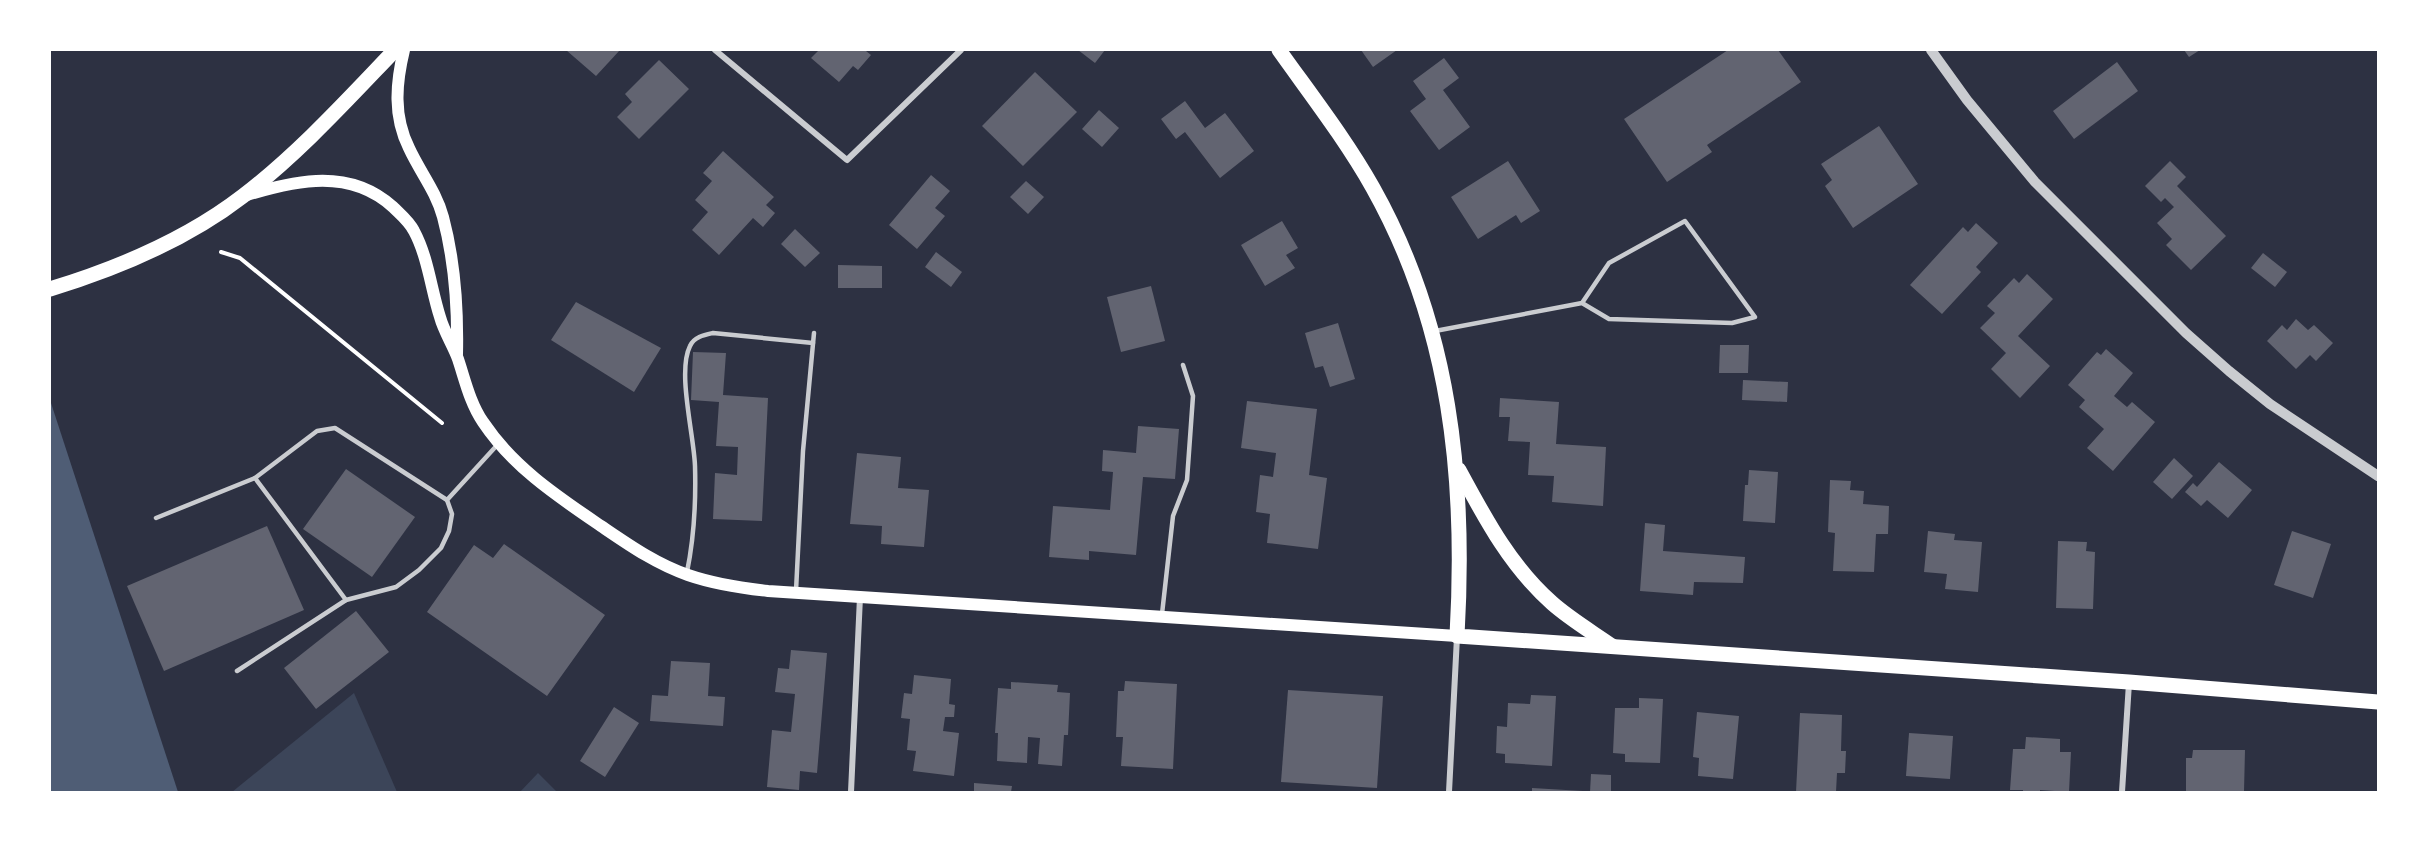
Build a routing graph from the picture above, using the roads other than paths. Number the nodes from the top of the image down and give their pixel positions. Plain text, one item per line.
1 (395, 50) edge
2 (404, 50) edge
3 (715, 50) edge
4 (961, 50) edge
5 (1279, 50) edge
6 (1931, 50) edge
7 (243, 196) junction
8 (50, 289) edge
9 (1582, 303) junction
10 (1432, 332) junction
11 (814, 333) dead end
12 (813, 343) junction
13 (457, 358) junction
14 (1183, 365) dead end
15 (499, 443) junction
16 (1457, 467) junction
17 (2379, 476) edge
18 (255, 478) junction
19 (447, 500) junction
20 (156, 518) dead end
21 (687, 575) junction
22 (796, 593) junction
23 (860, 597) junction
24 (346, 600) junction
25 (1162, 617) junction
26 (1457, 636) junction
27 (1612, 646) junction
28 (237, 671) dead end
29 (2129, 682) junction
30 (2379, 702) edge
31 (851, 792) edge
32 (1449, 792) edge
33 (2122, 792) edge

1 - 7 main road
2 - 13 main road
3 - 4 street
5 - 10 main road
6 - 17 street
7 - 8 main road
7 - 13 main road
9 - 9 lane
9 - 10 lane
10 - 16 main road
11 - 12 lane
12 - 21 lane
12 - 22 lane
13 - 15 main road
14 - 25 lane
15 - 19 lane
15 - 21 main road
16 - 26 main road
16 - 27 main road
18 - 19 lane
18 - 20 lane
18 - 24 lane
19 - 24 lane
21 - 22 main road
22 - 23 main road
23 - 25 main road
23 - 31 street
24 - 28 lane
25 - 26 main road
26 - 27 main road
26 - 32 street
27 - 29 main road
29 - 30 main road
29 - 33 street

